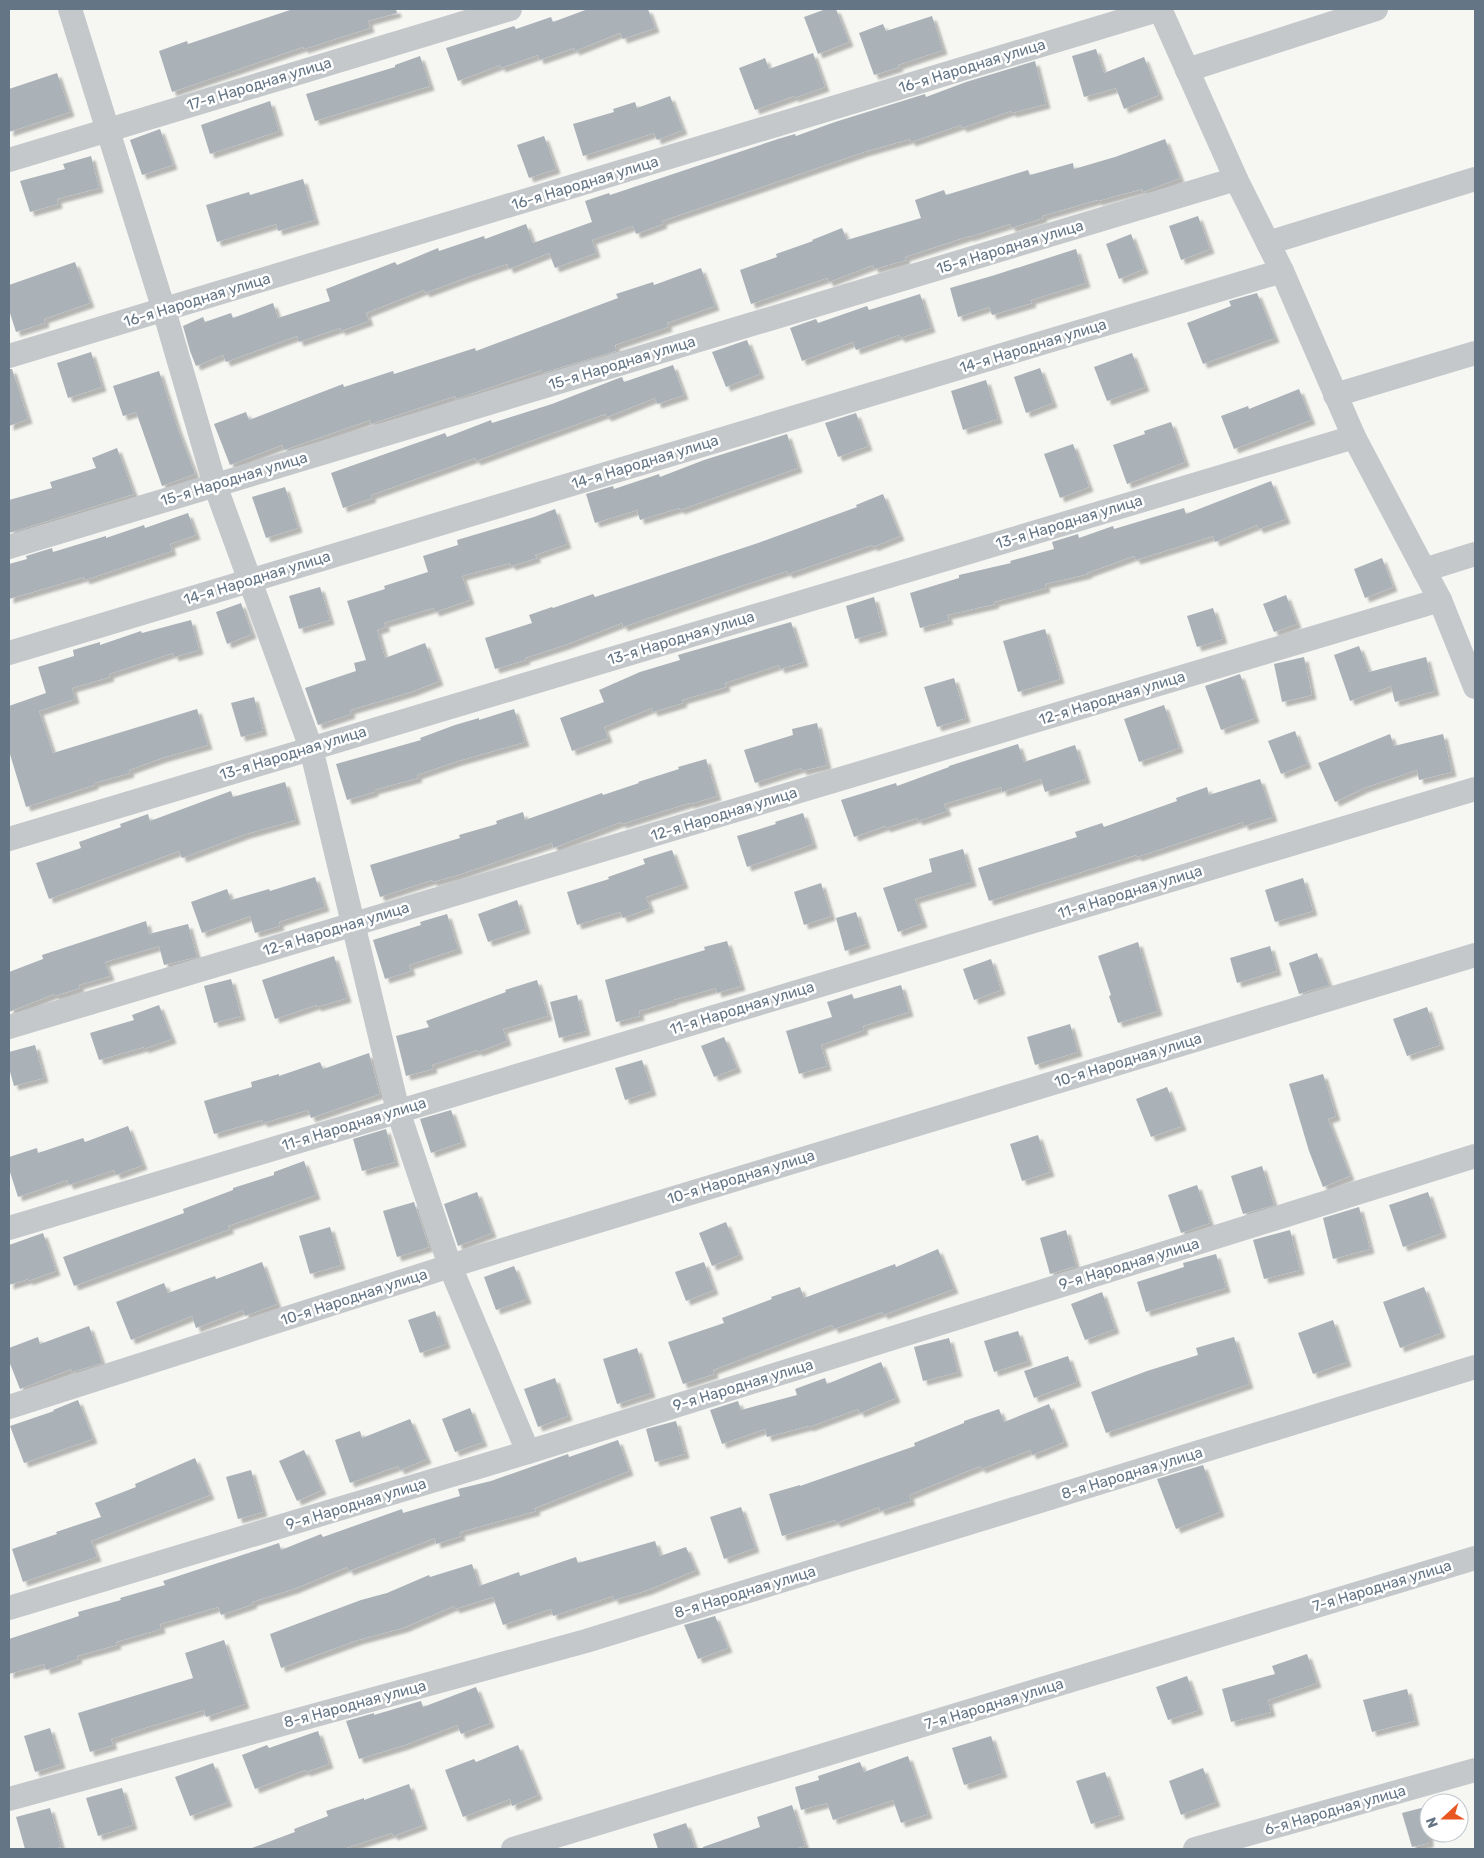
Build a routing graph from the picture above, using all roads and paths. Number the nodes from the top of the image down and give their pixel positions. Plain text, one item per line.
1 (70, 9) edge
2 (510, 9) edge
3 (1160, 9) edge
4 (1376, 9) edge
5 (1187, 70) junction
6 (107, 130) junction
7 (9, 160) edge
8 (1236, 179) junction
9 (1475, 179) edge
10 (1268, 243) junction
11 (1282, 271) junction
12 (164, 310) junction
13 (1475, 353) edge
14 (9, 356) edge
15 (1336, 395) junction
16 (1354, 437) junction
17 (215, 485) junction
18 (9, 547) edge
19 (1475, 554) edge
20 (1424, 570) junction
21 (249, 581) junction
22 (1440, 600) junction
23 (9, 653) edge
24 (1475, 687) edge
25 (311, 748) junction
26 (1475, 789) edge
27 (9, 839) edge
28 (353, 924) junction
29 (1475, 954) edge
30 (9, 1027) edge
31 (398, 1111) junction
32 (1475, 1156) edge
33 (9, 1228) edge
34 (450, 1266) junction
35 (1475, 1367) edge
36 (9, 1407) edge
37 (528, 1452) junction
38 (1475, 1558) edge
39 (9, 1608) edge
40 (1475, 1770) edge
41 (9, 1799) edge
42 (1225, 1845) edge
43 (513, 1849) edge
44 (1195, 1849) edge

1 - 6 street
2 - 6 street, 17-я Народная улица
3 - 5 street
3 - 12 street, 16-я Народная улица
4 - 5 street
5 - 8 street
6 - 7 street, 17-я Народная улица
6 - 12 street
8 - 10 street
8 - 17 street, 15-я Народная улица
9 - 10 street
10 - 11 street
11 - 15 street
11 - 21 street, 14-я Народная улица
12 - 14 street, 16-я Народная улица
12 - 17 street
13 - 15 street
15 - 16 street
16 - 20 street
16 - 25 street, 13-я Народная улица
17 - 18 street, 15-я Народная улица
17 - 21 street
19 - 20 street
20 - 22 street
21 - 23 street, 14-я Народная улица
21 - 25 street
22 - 24 street
22 - 28 street, 12-я Народная улица
25 - 27 street, 13-я Народная улица
25 - 28 street
26 - 31 street, 11-я Народная улица
28 - 30 street, 12-я Народная улица
28 - 31 street
29 - 34 street, 10-я Народная улица
31 - 33 street, 11-я Народная улица
31 - 34 street
32 - 37 street, 9-я Народная улица
34 - 36 street, 10-я Народная улица
34 - 37 street
35 - 41 street, 8-я Народная улица
37 - 39 street, 9-я Народная улица
38 - 43 street, 7-я Народная улица
40 - 42 street, 6-я Народная улица
42 - 44 street, 6-я Народная улица

